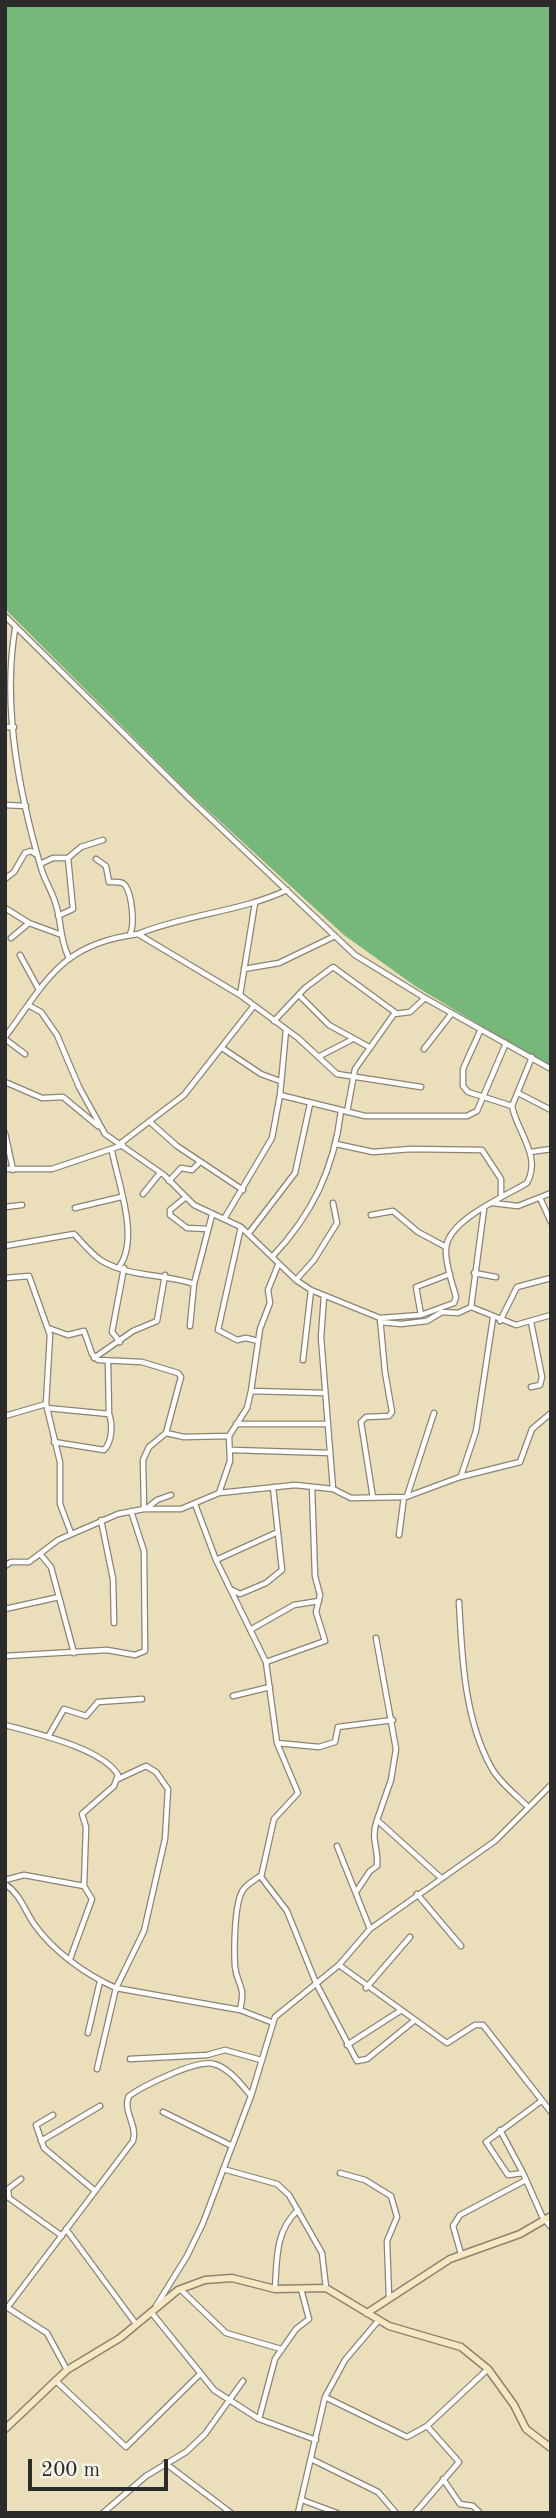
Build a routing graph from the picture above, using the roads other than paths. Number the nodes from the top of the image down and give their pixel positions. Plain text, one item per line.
1 (5, 616) edge
2 (16, 628) junction
3 (5, 651) edge
4 (11, 656) junction
5 (8, 713) edge
6 (5, 727) edge
7 (14, 727) junction
8 (5, 805) edge
9 (26, 806) junction
10 (103, 840) dead end
11 (37, 855) junction
12 (68, 858) junction
13 (96, 859) dead end
14 (40, 863) junction
15 (5, 879) edge
16 (288, 890) junction
17 (255, 903) junction
18 (5, 908) edge
19 (58, 916) junction
20 (29, 923) junction
21 (59, 934) junction
22 (138, 934) junction
23 (130, 935) junction
24 (335, 936) junction
25 (11, 938) dead end
26 (20, 955) dead end
27 (68, 956) junction
28 (243, 969) junction
29 (38, 988) junction
30 (240, 995) junction
31 (299, 995) junction
32 (425, 998) junction
33 (30, 1006) junction
34 (253, 1007) junction
35 (396, 1013) junction
36 (452, 1013) junction
37 (274, 1021) junction
38 (481, 1029) junction
39 (286, 1030) junction
40 (5, 1038) edge
41 (352, 1040) junction
42 (506, 1043) junction
43 (369, 1047) junction
44 (222, 1048) junction
45 (424, 1049) dead end
46 (25, 1054) dead end
47 (318, 1056) junction
48 (532, 1057) junction
49 (551, 1069) edge
50 (351, 1077) junction
51 (280, 1081) junction
52 (5, 1082) edge
53 (421, 1087) dead end
54 (518, 1093) junction
55 (280, 1095) junction
56 (481, 1096) junction
57 (310, 1104) junction
58 (513, 1106) junction
59 (551, 1110) edge
60 (344, 1112) junction
61 (150, 1122) junction
62 (100, 1129) junction
63 (5, 1133) edge
64 (122, 1144) junction
65 (336, 1144) junction
66 (551, 1149) edge
67 (112, 1151) junction
68 (531, 1152) junction
69 (200, 1162) junction
70 (5, 1168) edge
71 (13, 1170) junction
72 (160, 1173) junction
73 (169, 1181) junction
74 (243, 1191) junction
75 (551, 1193) edge
76 (143, 1194) dead end
77 (500, 1196) junction
78 (121, 1197) junction
79 (186, 1197) junction
80 (540, 1198) junction
81 (333, 1203) dead end
82 (491, 1203) junction
83 (22, 1205) dead end
84 (5, 1207) edge
85 (75, 1208) dead end
86 (484, 1208) junction
87 (212, 1215) junction
88 (371, 1215) dead end
89 (224, 1219) junction
90 (551, 1222) edge
91 (241, 1227) junction
92 (208, 1229) junction
93 (248, 1233) junction
94 (5, 1246) edge
95 (446, 1247) junction
96 (272, 1257) junction
97 (279, 1265) junction
98 (122, 1268) junction
99 (474, 1273) junction
100 (450, 1274) junction
101 (164, 1275) junction
102 (496, 1277) dead end
103 (5, 1278) edge
104 (551, 1278) edge
105 (296, 1280) junction
106 (194, 1284) junction
107 (311, 1290) junction
108 (324, 1296) junction
109 (471, 1307) junction
110 (421, 1315) junction
111 (551, 1315) edge
112 (493, 1318) junction
113 (380, 1320) junction
114 (500, 1321) junction
115 (531, 1322) junction
116 (190, 1326) dead end
117 (48, 1328) junction
118 (120, 1342) junction
119 (258, 1342) junction
120 (94, 1359) junction
121 (303, 1360) dead end
122 (108, 1362) junction
123 (531, 1387) dead end
124 (251, 1391) junction
125 (324, 1392) junction
126 (46, 1406) junction
127 (433, 1413) dead end
128 (551, 1413) edge
129 (109, 1415) junction
130 (5, 1416) edge
131 (236, 1424) junction
132 (326, 1424) junction
133 (166, 1433) junction
134 (229, 1436) junction
135 (54, 1442) junction
136 (232, 1450) junction
137 (330, 1453) junction
138 (460, 1477) junction
139 (312, 1486) junction
140 (273, 1487) junction
141 (333, 1489) junction
142 (219, 1493) junction
143 (171, 1495) dead end
144 (405, 1497) junction
145 (373, 1498) junction
146 (195, 1504) junction
147 (145, 1509) junction
148 (131, 1511) junction
149 (101, 1520) junction
150 (278, 1532) junction
151 (71, 1533) junction
152 (399, 1535) dead end
153 (40, 1554) junction
154 (216, 1560) junction
155 (6, 1563) edge
156 (229, 1588) junction
157 (59, 1597) junction
158 (319, 1601) junction
159 (459, 1602) dead end
160 (5, 1609) edge
161 (114, 1622) dead end
162 (250, 1630) junction
163 (376, 1639) dead end
164 (74, 1653) junction
165 (5, 1656) edge
166 (266, 1662) junction
167 (270, 1688) junction
168 (233, 1696) dead end
169 (142, 1699) dead end
170 (393, 1720) junction
171 (5, 1725) edge
172 (48, 1737) junction
173 (277, 1743) junction
174 (118, 1779) junction
175 (551, 1785) edge
176 (527, 1806) junction
177 (377, 1820) junction
178 (337, 1846) dead end
179 (260, 1876) junction
180 (440, 1877) junction
181 (5, 1882) edge
182 (84, 1886) junction
183 (356, 1893) junction
184 (417, 1894) junction
185 (370, 1929) junction
186 (410, 1937) dead end
187 (461, 1946) dead end
188 (70, 1959) junction
189 (339, 1965) junction
190 (100, 1981) junction
191 (316, 1983) junction
192 (116, 1988) junction
193 (366, 1988) junction
194 (240, 2010) junction
195 (400, 2011) junction
196 (415, 2020) junction
197 (271, 2022) junction
198 (88, 2032) dead end
199 (347, 2045) junction
200 (130, 2059) dead end
201 (261, 2060) junction
202 (97, 2069) dead end
203 (251, 2096) junction
204 (540, 2102) junction
205 (100, 2106) dead end
206 (163, 2112) dead end
207 (551, 2112) edge
208 (52, 2115) dead end
209 (500, 2130) junction
210 (41, 2141) junction
211 (232, 2146) junction
212 (223, 2169) junction
213 (340, 2173) dead end
214 (523, 2173) junction
215 (21, 2179) dead end
216 (526, 2180) junction
217 (94, 2190) junction
218 (298, 2210) junction
219 (547, 2218) edge
220 (551, 2227) edge
221 (66, 2229) junction
222 (62, 2236) junction
223 (461, 2254) junction
224 (301, 2288) junction
225 (326, 2288) junction
226 (180, 2289) junction
227 (275, 2289) junction
228 (389, 2297) junction
229 (6, 2307) edge
230 (153, 2309) junction
231 (367, 2313) junction
232 (379, 2321) junction
233 (137, 2325) junction
234 (281, 2349) junction
235 (488, 2369) junction
236 (67, 2370) junction
237 (199, 2375) junction
238 (55, 2380) junction
239 (243, 2381) dead end
240 (325, 2398) junction
241 (230, 2402) junction
242 (259, 2419) junction
243 (427, 2426) junction
244 (5, 2429) edge
245 (316, 2440) junction
246 (551, 2448) edge
247 (311, 2459) junction
248 (165, 2463) junction
249 (443, 2479) junction
250 (302, 2500) junction
251 (466, 2506) junction
252 (103, 2513) edge
253 (231, 2513) edge
254 (298, 2513) edge
255 (337, 2513) edge
256 (396, 2513) edge
257 (415, 2513) edge
258 (462, 2513) edge
259 (480, 2513) edge

1 - 2 street
2 - 4 street
2 - 16 street
3 - 4 street
4 - 5 street
5 - 7 street
6 - 7 street
7 - 9 street
8 - 9 street
9 - 11 street
10 - 12 street
11 - 14 street
11 - 15 street
12 - 14 street
12 - 19 street
13 - 23 street
14 - 19 street
16 - 17 street
16 - 24 street
17 - 22 street
17 - 28 street
18 - 20 street
19 - 21 street
20 - 21 street
20 - 25 street
21 - 27 street
22 - 23 street
22 - 30 street
23 - 27 street
24 - 28 street
24 - 32 street
26 - 29 street
27 - 29 street
28 - 30 street
29 - 33 street
30 - 34 street
31 - 35 street
31 - 37 street
31 - 41 street
32 - 35 street
32 - 36 street
33 - 40 street
33 - 62 street
34 - 37 street
34 - 44 street
35 - 43 street
36 - 38 street
36 - 45 street
37 - 39 street
38 - 42 street
38 - 56 street
39 - 47 street
39 - 51 street
40 - 46 street
41 - 43 street
41 - 47 street
42 - 48 street
42 - 56 street
43 - 50 street
44 - 51 street
44 - 61 street
47 - 50 street
48 - 49 street
48 - 54 street
50 - 53 street
50 - 60 street
51 - 55 street
52 - 62 street
54 - 58 street
54 - 59 street
55 - 57 street
55 - 74 street
56 - 58 street
56 - 60 street
57 - 60 street
57 - 93 street
58 - 68 street
60 - 65 street
61 - 64 street
61 - 69 street
62 - 64 street
63 - 71 street
64 - 67 street
64 - 72 street
65 - 77 street
65 - 96 street
66 - 68 street
67 - 71 street
67 - 78 street
68 - 77 street
69 - 73 street
69 - 74 street
70 - 71 street
72 - 73 street
72 - 76 street
73 - 79 street
74 - 89 street
75 - 80 street
77 - 82 street
78 - 85 street
78 - 98 street
79 - 87 street
79 - 92 street
80 - 82 street
80 - 90 street
81 - 105 street
82 - 86 street
83 - 84 street
86 - 95 street
86 - 99 street
87 - 89 street
87 - 92 street
88 - 95 street
89 - 91 street
91 - 93 street
91 - 119 street
92 - 106 street
93 - 96 street
94 - 98 street
95 - 100 street
96 - 97 street
97 - 105 street
97 - 119 street
98 - 101 street
98 - 118 street
99 - 102 street
99 - 109 street
100 - 110 street
100 - 110 street
101 - 106 street
101 - 118 street
103 - 117 street
104 - 114 street
105 - 107 street
106 - 116 street
107 - 108 street
107 - 121 street
108 - 113 street
108 - 125 street
109 - 112 street
109 - 113 street
110 - 113 street
111 - 115 street
112 - 114 street
112 - 138 street
113 - 145 street
114 - 115 street
115 - 123 street
117 - 120 street
117 - 126 street
118 - 120 street
119 - 124 street
120 - 122 street
122 - 129 street
122 - 133 street
124 - 125 street
124 - 131 street
125 - 132 street
126 - 129 street
126 - 130 street
126 - 135 street
127 - 144 street
128 - 138 street
129 - 135 street
131 - 132 street
131 - 134 street
132 - 137 street
133 - 134 street
133 - 147 street
134 - 136 street
135 - 151 street
136 - 137 street
136 - 142 street
137 - 141 street
138 - 144 street
139 - 140 street
139 - 141 street
139 - 158 street
140 - 142 street
140 - 150 street
141 - 145 street
142 - 146 street
143 - 147 street
144 - 145 street
144 - 152 street
146 - 147 street
146 - 154 street
147 - 148 street
148 - 149 street
148 - 164 street
149 - 151 street
149 - 161 street
150 - 154 street
150 - 156 street
151 - 153 street
153 - 155 street
153 - 157 street
154 - 156 street
156 - 162 street
157 - 160 street
157 - 164 street
158 - 162 street
158 - 166 street
159 - 176 street
162 - 166 street
163 - 170 street
164 - 165 street
166 - 167 street
167 - 168 street
167 - 173 street
169 - 172 street
170 - 173 street
170 - 177 street
171 - 172 street
172 - 174 street
173 - 179 street
174 - 182 street
174 - 192 street
175 - 176 street
176 - 180 street
177 - 180 street
177 - 183 street
178 - 183 street
179 - 191 street
179 - 194 street
180 - 184 street
181 - 182 street
181 - 188 street
182 - 188 street
183 - 185 street
184 - 185 street
184 - 187 street
185 - 189 street
186 - 193 street
188 - 190 street
189 - 191 street
189 - 193 street
190 - 192 street
190 - 198 street
191 - 197 street
191 - 199 street
192 - 194 street
192 - 202 street
193 - 195 street
194 - 197 street
195 - 196 street
195 - 199 street
196 - 199 street
196 - 204 street
197 - 201 street
200 - 201 street
201 - 203 street
203 - 211 street
203 - 217 street
204 - 207 street
204 - 209 street
205 - 210 street
206 - 211 street
208 - 210 street
209 - 214 street
209 - 214 street
210 - 217 street
211 - 212 street
212 - 218 street
212 - 230 street
213 - 228 street
214 - 216 street
215 - 222 street
216 - 219 street
216 - 223 street
217 - 221 street
218 - 225 street
218 - 227 street
219 - 220 street
219 - 223 street
221 - 222 street
221 - 233 street
222 - 229 street
223 - 228 street
224 - 225 street
224 - 227 street
224 - 234 street
225 - 231 street
226 - 227 street
226 - 230 street
226 - 234 street
228 - 231 street
229 - 236 street
230 - 233 street
230 - 237 street
231 - 232 street
232 - 235 street
232 - 240 street
233 - 236 street
234 - 242 street
235 - 243 street
235 - 246 street
236 - 238 street
237 - 238 street
237 - 241 street
238 - 244 street
239 - 241 street
240 - 243 street
240 - 245 street
241 - 242 street
241 - 248 street
242 - 245 street
243 - 249 street
245 - 247 street
247 - 250 street
247 - 256 street
248 - 252 street
248 - 253 street
249 - 251 street
249 - 257 street
250 - 254 street
250 - 255 street
251 - 258 street
251 - 259 street

